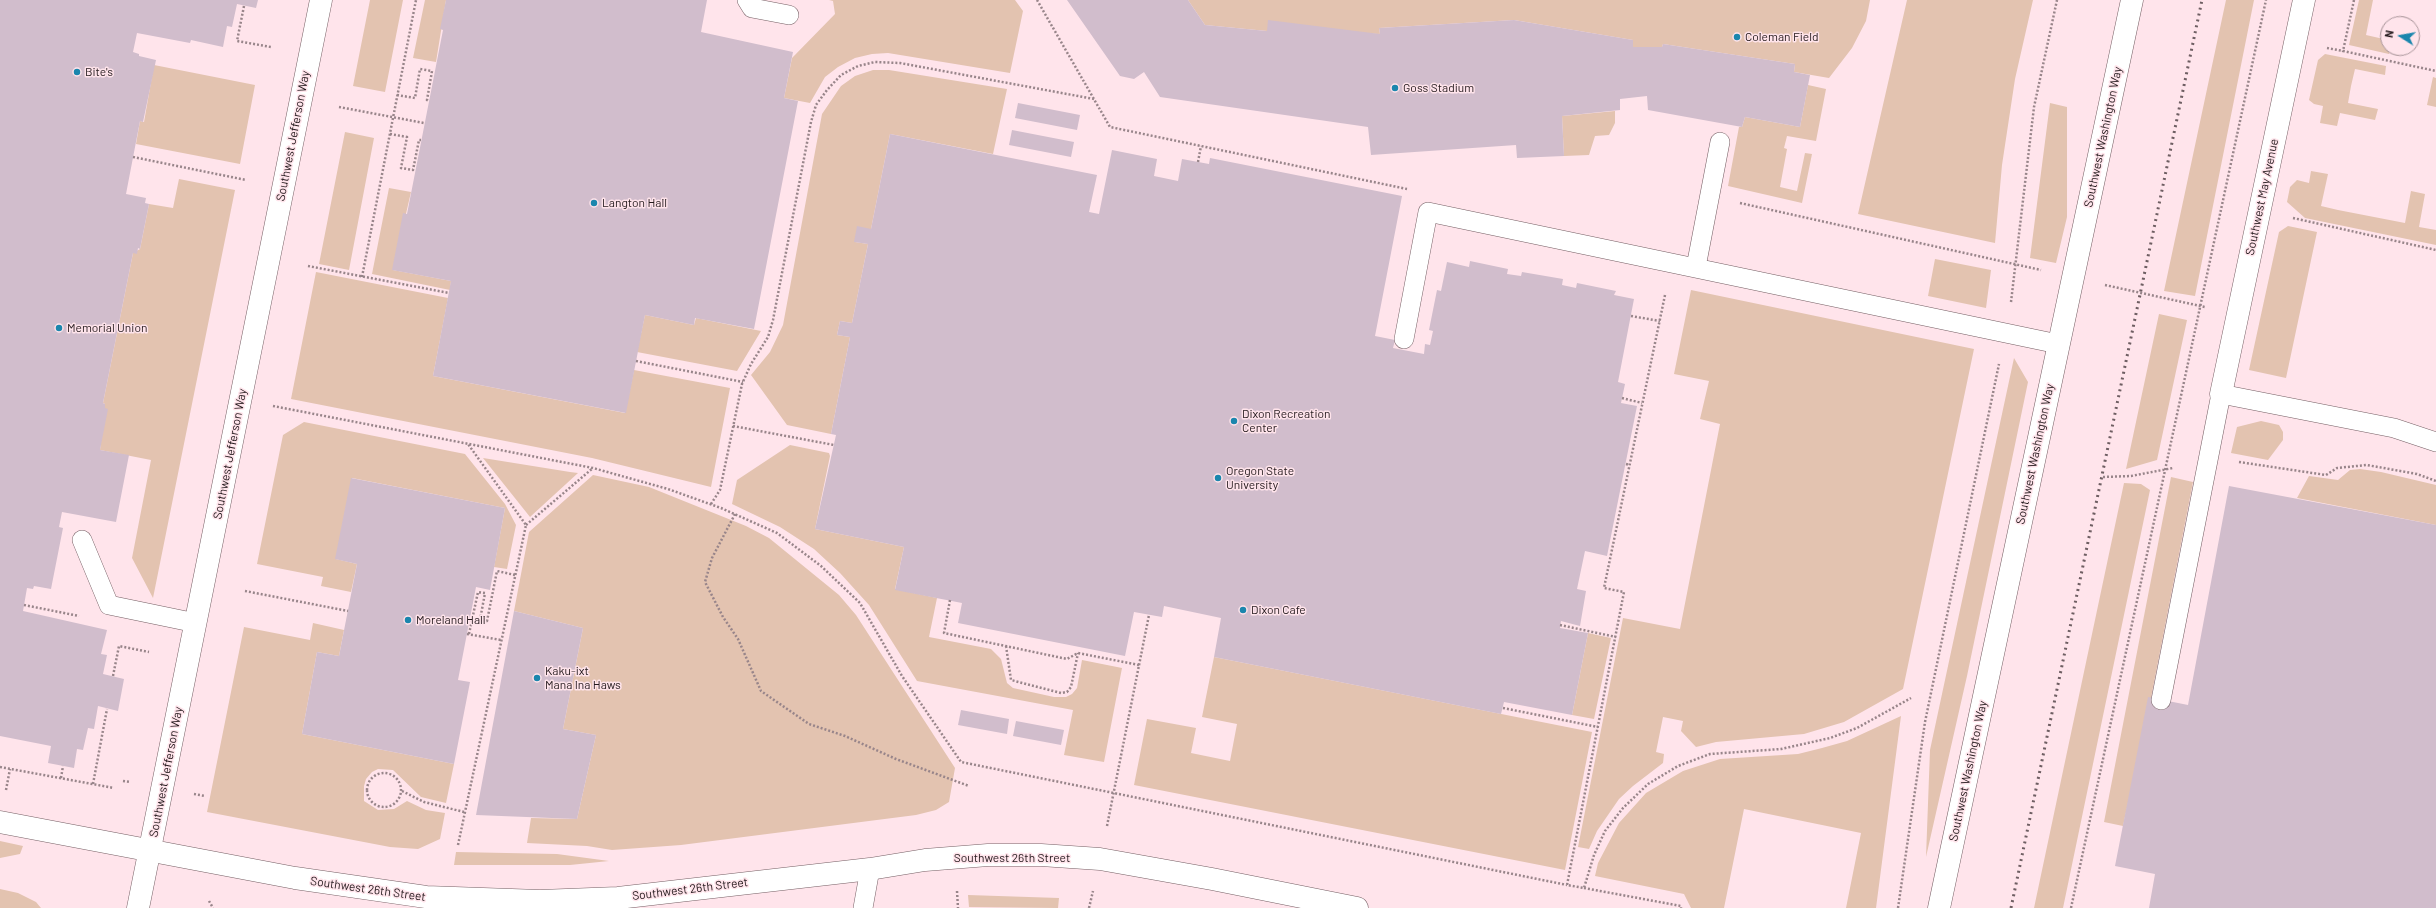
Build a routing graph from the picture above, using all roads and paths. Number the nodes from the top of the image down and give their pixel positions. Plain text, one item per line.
1 (321, 0) edge
2 (416, 0) edge
3 (747, 0) edge
4 (1037, 0) edge
5 (2057, 0) edge
6 (2132, 0) edge
7 (2266, 0) edge
8 (2304, 0) edge
9 (2354, 0) edge
10 (244, 6) dead end
11 (789, 15) dead end
12 (271, 47) dead end
13 (2436, 71) edge
14 (397, 95) junction
15 (1094, 99) junction
16 (429, 100) dead end
17 (339, 107) dead end
18 (393, 117) junction
19 (424, 123) dead end
20 (390, 134) junction
21 (421, 140) dead end
22 (1720, 142) dead end
23 (1201, 146) junction
24 (133, 157) dead end
25 (1198, 162) dead end
26 (246, 180) dead end
27 (1710, 197) junction
28 (1428, 212) junction
29 (2292, 218) dead end
30 (2436, 250) edge
31 (1672, 263) junction
32 (2015, 264) junction
33 (308, 266) dead end
34 (1696, 268) junction
35 (362, 277) junction
36 (2073, 278) junction
37 (449, 293) dead end
38 (2200, 306) junction
39 (2237, 314) junction
40 (1631, 316) dead end
41 (1660, 321) junction
42 (2006, 333) junction
43 (1404, 339) dead end
44 (2058, 344) junction
45 (636, 361) dead end
46 (743, 382) junction
47 (2221, 394) junction
48 (1622, 398) dead end
49 (240, 400) junction
50 (1642, 403) junction
51 (733, 426) junction
52 (2436, 442) edge
53 (468, 444) junction
54 (834, 445) dead end
55 (2207, 460) junction
56 (1626, 464) dead end
57 (1630, 465) junction
58 (593, 468) junction
59 (2164, 470) junction
60 (2102, 477) dead end
61 (2436, 481) edge
62 (711, 504) junction
63 (735, 514) junction
64 (526, 525) junction
65 (82, 540) dead end
66 (515, 575) junction
67 (245, 591) dead end
68 (950, 600) dead end
69 (24, 605) dead end
70 (348, 610) dead end
71 (55, 611) dead end
72 (1149, 615) dead end
73 (196, 623) junction
74 (1560, 625) dead end
75 (1616, 636) junction
76 (501, 640) junction
77 (1006, 646) junction
78 (149, 652) dead end
79 (1078, 653) junction
80 (1139, 665) junction
81 (113, 676) dead end
82 (1911, 698) dead end
83 (2161, 700) dead end
84 (1503, 708) dead end
85 (107, 709) dead end
86 (1598, 727) junction
87 (63, 766) dead end
88 (0, 767) edge
89 (60, 778) junction
90 (93, 784) junction
91 (969, 786) dead end
92 (114, 788) dead end
93 (402, 791) junction
94 (1114, 792) junction
95 (464, 812) junction
96 (0, 822) edge
97 (458, 845) dead end
98 (150, 852) junction
99 (1100, 859) junction
100 (870, 869) junction
101 (1567, 885) junction
102 (1584, 888) junction
103 (208, 901) dead end
104 (138, 908) edge
105 (213, 908) edge
106 (863, 908) edge
107 (1089, 908) edge
108 (1357, 908) edge
109 (1681, 908) edge
110 (1898, 908) edge
111 (1939, 908) edge
112 (2071, 908) edge

1 - 49 street, Southwest Jefferson Way
2 - 14 path
3 - 11 lane
4 - 15 path
5 - 32 path
6 - 36 street, Southwest Washington Way
7 - 38 path
8 - 39 street, Southwest May Avenue
9 - 13 path
10 - 12 path
14 - 16 path
14 - 18 path
15 - 23 path
15 - 46 path
17 - 18 path
18 - 19 path
18 - 20 path
20 - 21 path
20 - 35 path
22 - 27 lane
23 - 25 path
23 - 28 path
24 - 26 path
27 - 32 path
27 - 34 lane
28 - 31 lane
28 - 43 lane
29 - 30 path
31 - 34 lane
31 - 41 path
32 - 36 path
32 - 42 path
33 - 35 path
34 - 42 lane
35 - 37 path
36 - 38 path
36 - 44 street, Southwest Washington Way
38 - 39 path
38 - 59 path
39 - 47 street, Southwest May Avenue
40 - 41 path
41 - 50 path
42 - 44 lane
42 - 110 path
44 - 111 street, Southwest Washington Way
45 - 46 path
46 - 51 path
47 - 52 lane
47 - 55 lane
48 - 50 path
49 - 53 path
49 - 73 street, Southwest Jefferson Way
50 - 57 path
51 - 54 path
51 - 62 path
53 - 58 path
53 - 64 path
55 - 59 path
55 - 61 path
55 - 83 lane
56 - 57 path
57 - 75 path
58 - 62 path
58 - 64 path
59 - 60 path
59 - 112 path
62 - 63 path
63 - 91 path
63 - 94 path
64 - 66 path
65 - 73 lane
66 - 76 path
66 - 76 path
67 - 70 path
68 - 77 path
69 - 71 path
72 - 80 path
73 - 98 street, Southwest Jefferson Way
74 - 75 path
75 - 86 path
76 - 95 path
77 - 79 path
77 - 79 path
78 - 81 path
79 - 80 path
80 - 94 path
82 - 102 path
84 - 86 path
85 - 90 path
86 - 101 path
87 - 89 path
88 - 89 path
89 - 90 path
90 - 92 path
93 - 93 path
93 - 95 path
94 - 99 path
94 - 101 path
95 - 97 path
96 - 98 street, Southwest 26th Street
98 - 100 street, Southwest 26th Street
98 - 104 street, Southwest Jefferson Way
99 - 100 street, Southwest 26th Street
99 - 107 path
99 - 108 street, Southwest 26th Street
100 - 106 lane
101 - 102 path
102 - 109 path
103 - 105 path

